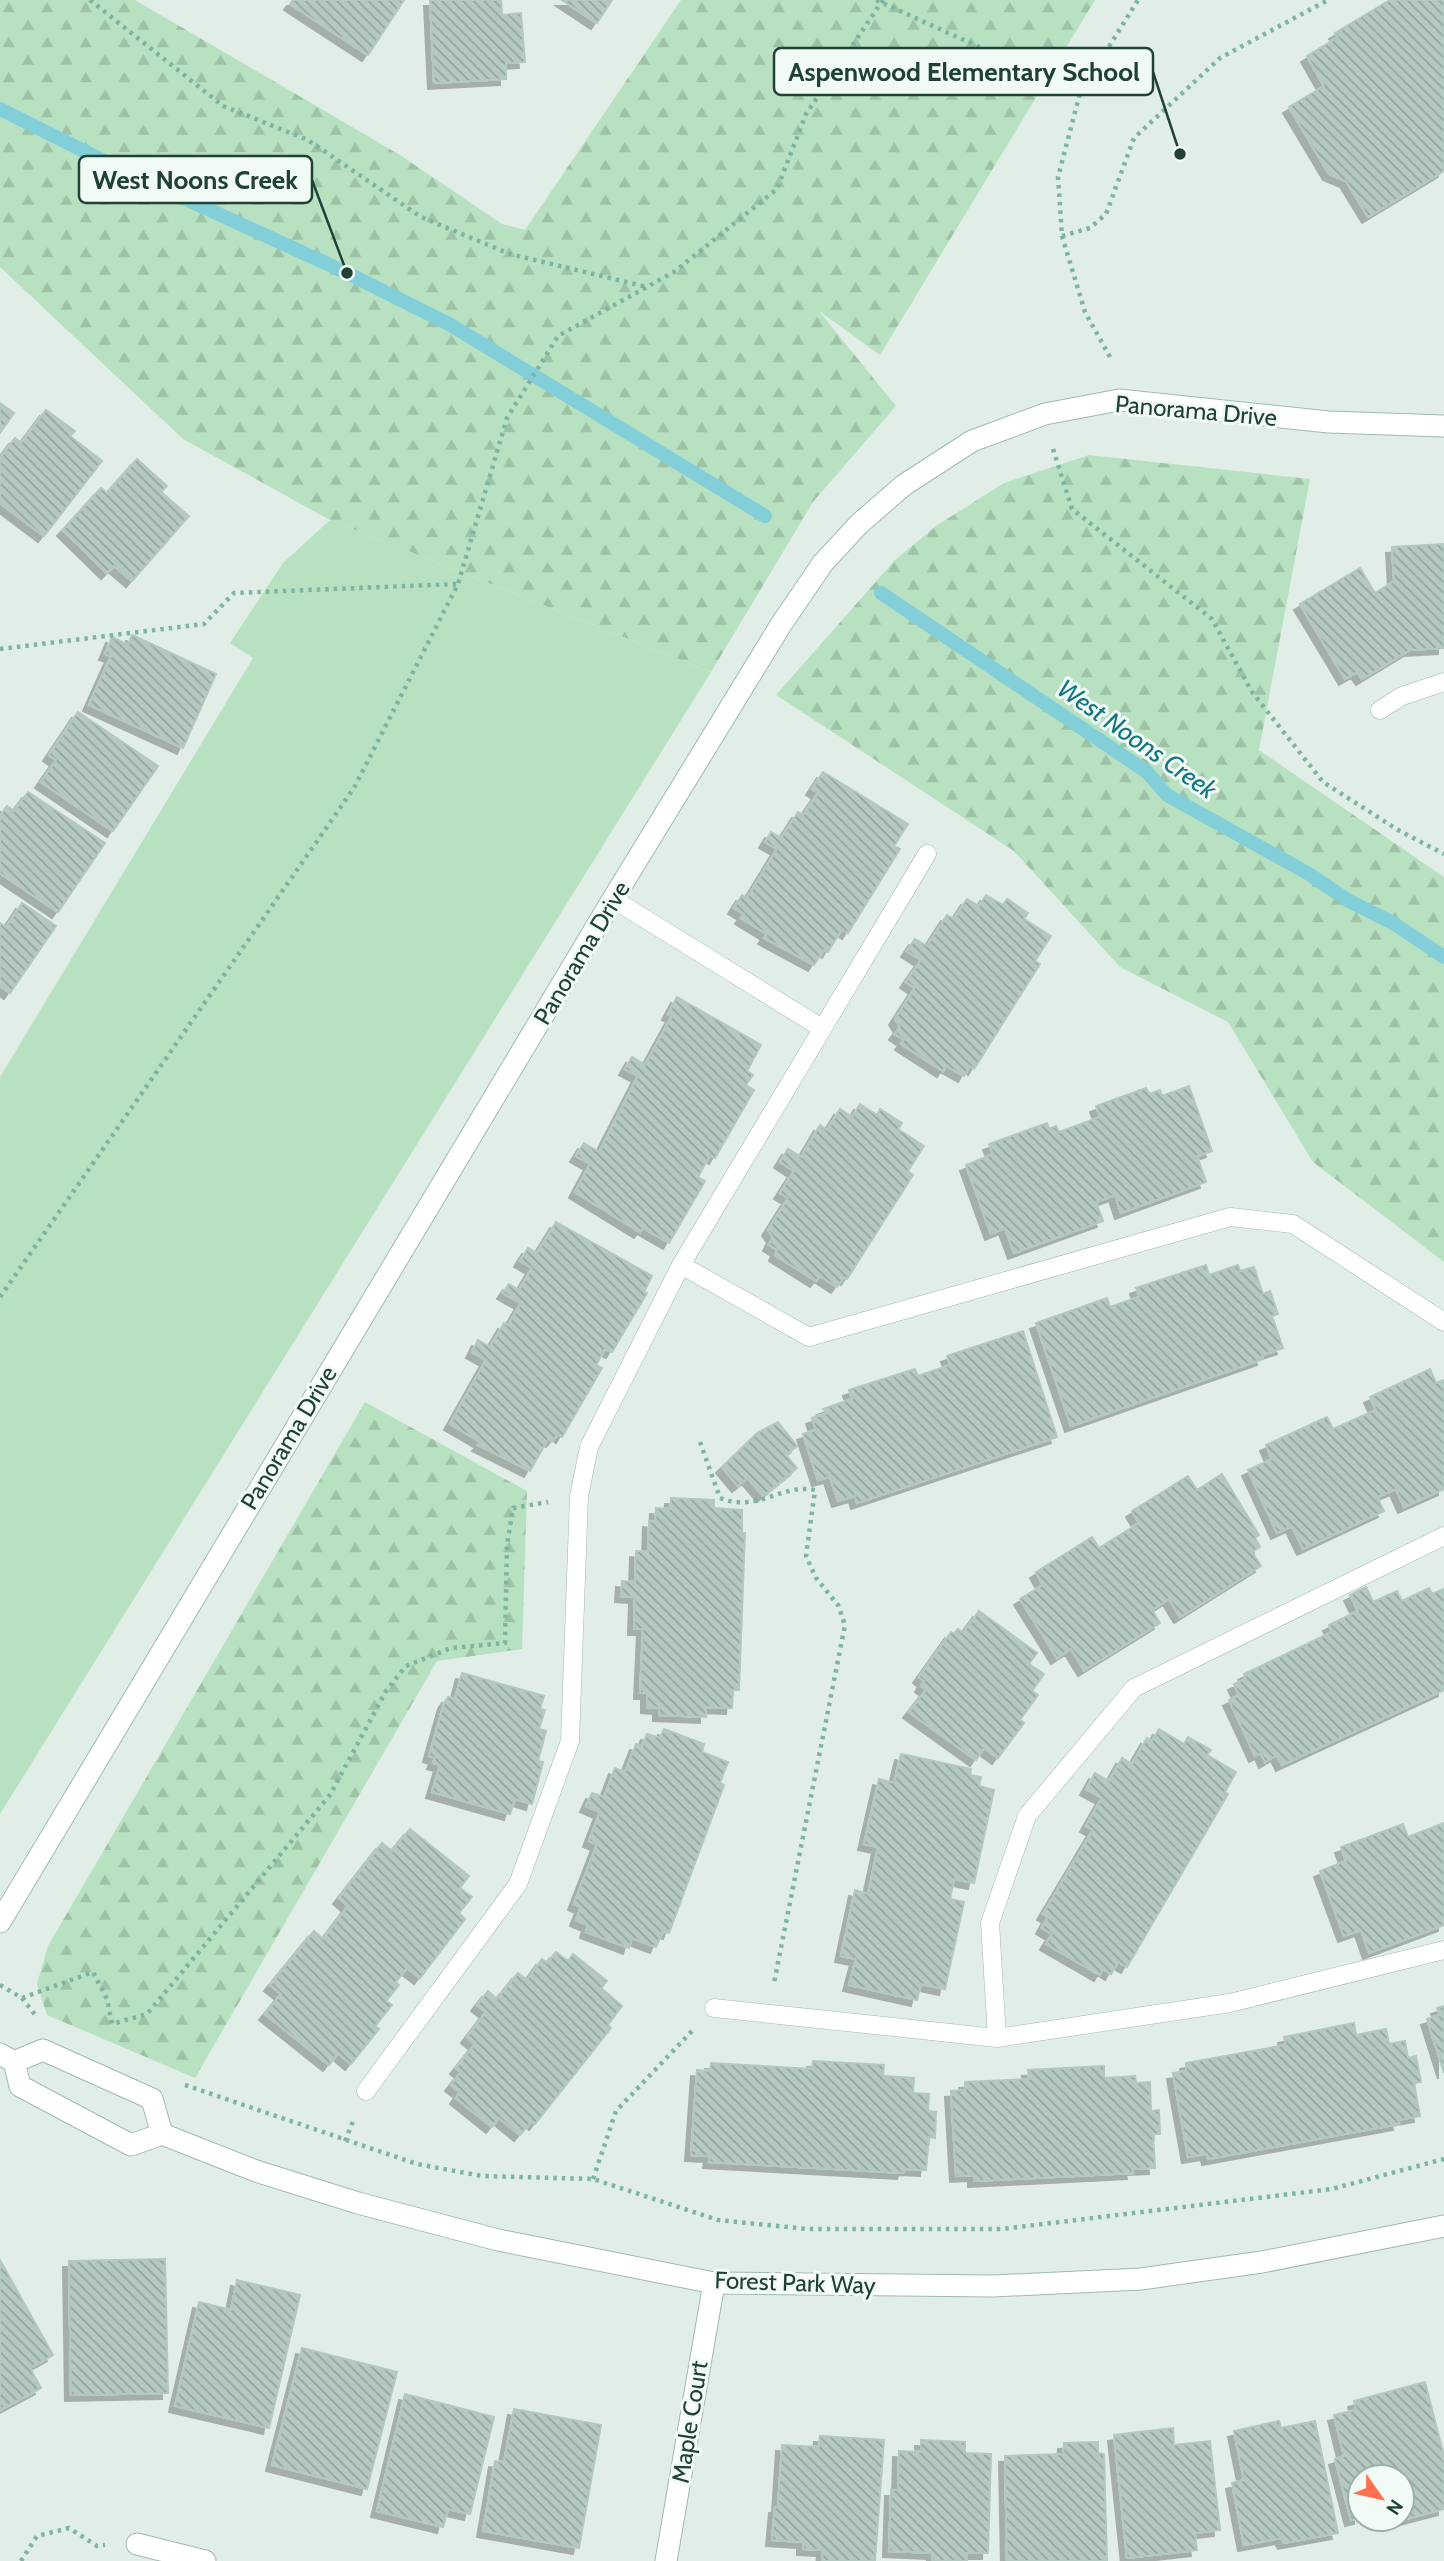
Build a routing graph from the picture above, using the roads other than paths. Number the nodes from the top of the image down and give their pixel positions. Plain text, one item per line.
1 (1444, 426) edge
2 (1444, 682) edge
3 (1380, 710) dead end
4 (927, 854) dead end
5 (613, 899) junction
6 (820, 1027) junction
7 (681, 1265) junction
8 (1444, 1322) edge
9 (1444, 1536) edge
10 (0, 1922) edge
11 (1444, 1950) edge
12 (714, 2008) road end
13 (997, 2038) junction
14 (7, 2058) edge
15 (366, 2091) dead end
16 (162, 2134) junction
17 (1444, 2226) edge
18 (714, 2283) junction
19 (137, 2544) road end
20 (205, 2561) edge
21 (666, 2561) edge

1 - 5 street, Panorama Drive
2 - 3 lane
4 - 6 lane
5 - 6 lane
5 - 10 street, Panorama Drive
6 - 7 lane
7 - 8 lane
7 - 15 lane
9 - 13 lane
11 - 13 lane
12 - 13 lane
14 - 16 street
14 - 16 street
16 - 18 street, Forest Park Way
17 - 18 street, Forest Park Way
18 - 21 street, Maple Court
19 - 20 street

